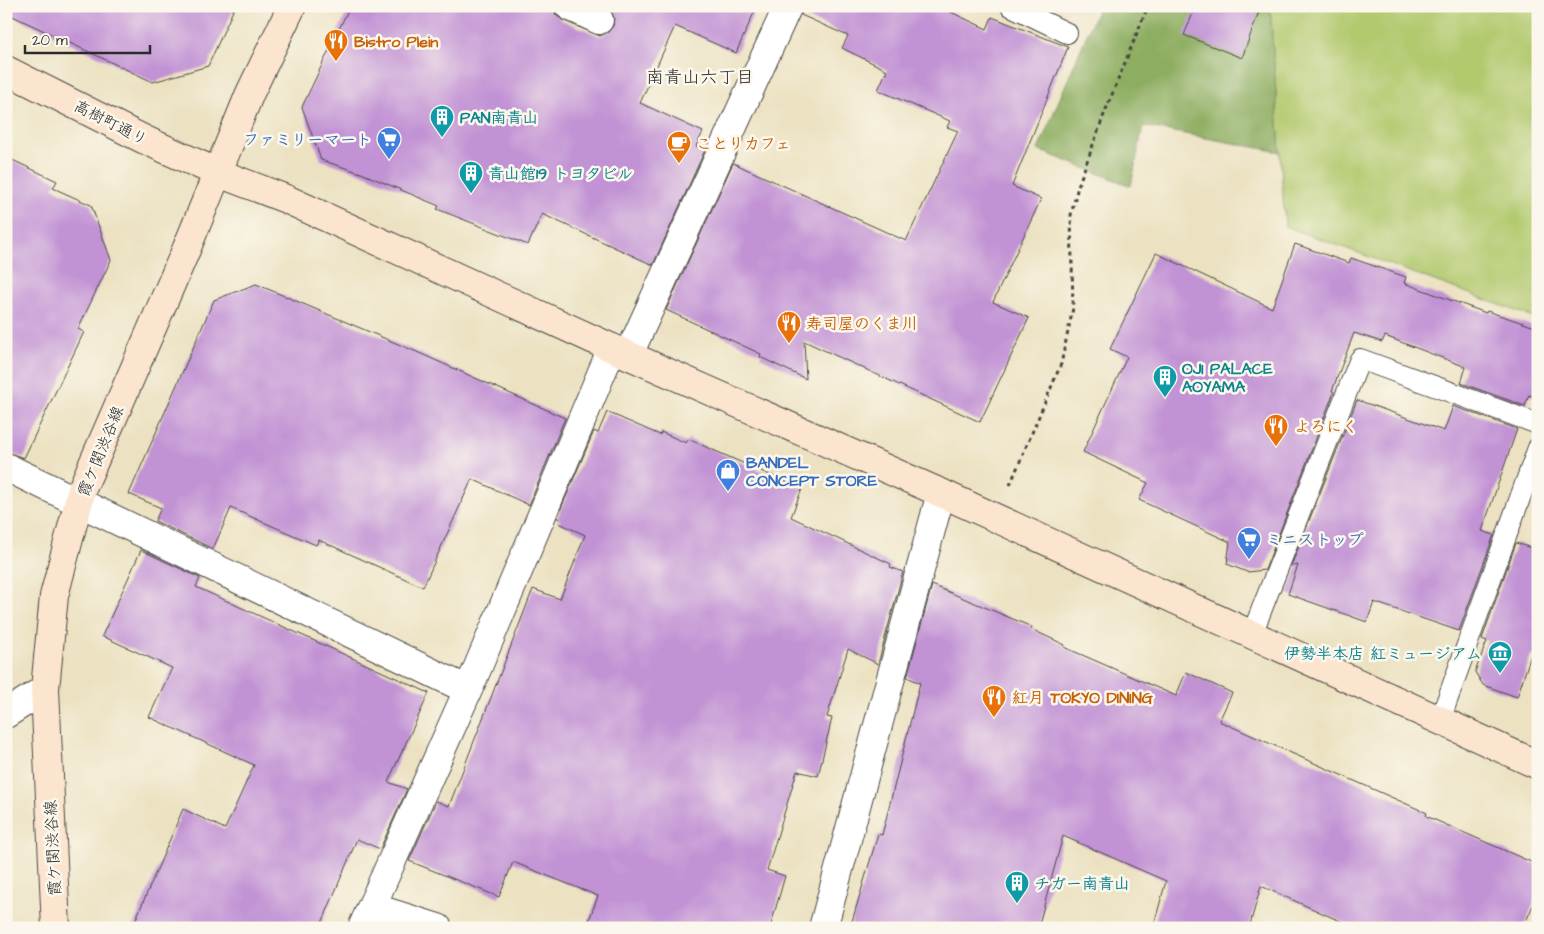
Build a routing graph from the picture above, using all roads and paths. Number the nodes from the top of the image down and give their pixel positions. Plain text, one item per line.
1 (292, 6) edge
2 (569, 6) edge
3 (788, 6) edge
4 (1011, 6) edge
5 (1148, 6) edge
6 (599, 20) dead end
7 (1067, 32) dead end
8 (6, 70) edge
9 (216, 172) junction
10 (621, 351) junction
11 (1538, 424) edge
12 (1538, 448) edge
13 (6, 467) edge
14 (941, 493) junction
15 (79, 503) junction
16 (996, 519) junction
17 (1252, 634) junction
18 (45, 689) junction
19 (468, 690) junction
20 (6, 714) edge
21 (1440, 720) junction
22 (1538, 766) edge
23 (367, 917) edge
24 (56, 928) edge
25 (438, 928) edge
26 (823, 928) edge

1 - 9 street, 霞ケ関渋谷線
2 - 6 street
3 - 10 street
4 - 7 lane
5 - 16 path
8 - 9 street, 高樹町通り
9 - 10 street, 高樹町通り
9 - 15 street, 霞ケ関渋谷線
10 - 14 street, 高樹町通り
10 - 19 street
11 - 17 lane
12 - 21 lane
13 - 15 street
14 - 16 street, 高樹町通り
14 - 26 street
15 - 18 street, 霞ケ関渋谷線
15 - 19 street
16 - 17 street, 高樹町通り
17 - 21 street, 高樹町通り
18 - 20 street
18 - 24 street, 霞ケ関渋谷線
19 - 23 street
21 - 22 street, 高樹町通り
23 - 25 street

